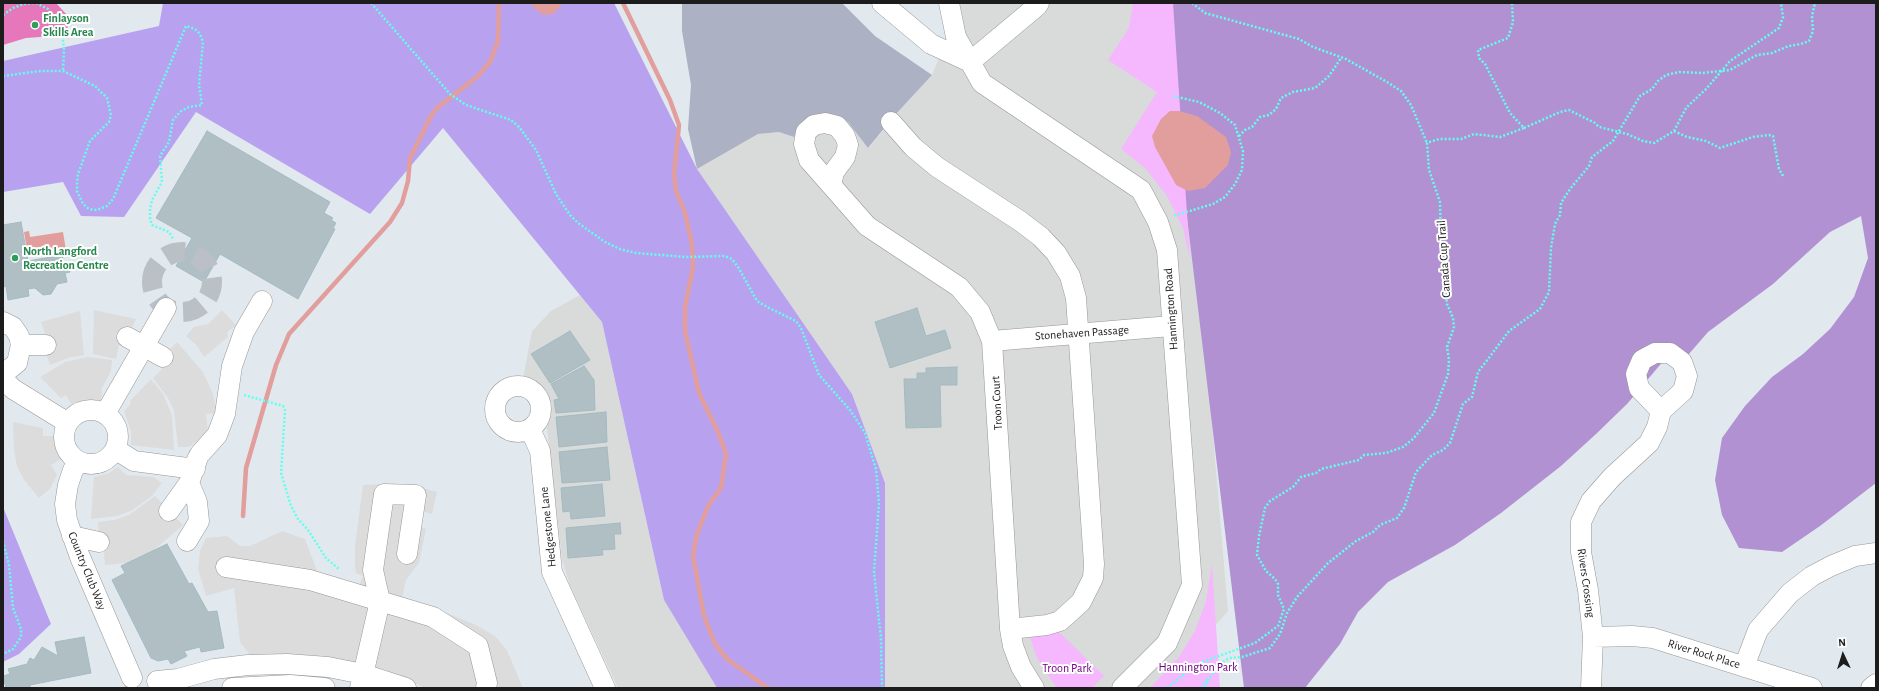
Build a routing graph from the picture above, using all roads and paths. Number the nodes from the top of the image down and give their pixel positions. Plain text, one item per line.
1 (35, 3) edge
2 (371, 3) edge
3 (882, 3) edge
4 (949, 3) edge
5 (1039, 3) edge
6 (1192, 3) edge
7 (1512, 3) edge
8 (1781, 3) edge
9 (1815, 3) edge
10 (3, 15) edge
11 (1341, 58) junction
12 (970, 62) junction
13 (1722, 70) junction
14 (63, 71) junction
15 (3, 76) edge
16 (1173, 96) dead end
17 (891, 122) dead end
18 (1524, 128) junction
19 (1674, 131) junction
20 (1619, 132) junction
21 (1239, 136) junction
22 (1428, 143) junction
23 (1782, 176) dead end
24 (831, 185) dead end
25 (1158, 222) junction
26 (174, 240) dead end
27 (262, 301) dead end
28 (166, 308) dead end
29 (3, 322) edge
30 (1171, 326) junction
31 (1078, 333) junction
32 (992, 340) junction
33 (136, 341) junction
34 (21, 345) junction
35 (46, 345) dead end
36 (163, 357) dead end
37 (3, 374) edge
38 (3, 379) edge
39 (254, 398) dead end
40 (1661, 411) dead end
41 (105, 414) junction
42 (68, 423) junction
43 (530, 430) dead end
44 (115, 449) junction
45 (196, 461) junction
46 (79, 462) junction
47 (169, 511) dead end
48 (72, 536) junction
49 (188, 541) dead end
50 (3, 542) edge
51 (99, 542) dead end
52 (1876, 553) edge
53 (407, 554) dead end
54 (226, 567) dead end
55 (342, 573) dead end
56 (380, 601) junction
57 (1010, 629) junction
58 (1593, 637) junction
59 (3, 654) edge
60 (1744, 667) junction
61 (1209, 678) junction
62 (361, 681) edge
63 (127, 683) edge
64 (161, 684) edge
65 (1876, 684) edge
66 (1031, 687) edge
67 (232, 688) edge
68 (325, 688) edge
69 (406, 688) edge
70 (486, 688) edge
71 (605, 688) edge
72 (882, 688) edge
73 (1122, 688) edge
74 (1167, 688) edge
75 (1200, 688) edge
76 (1205, 688) edge
77 (1591, 688) edge
78 (1812, 688) edge
79 (1871, 688) edge

1 - 10 path
1 - 14 path
2 - 72 path
3 - 12 street
4 - 12 street, Hannington Road
5 - 12 street
6 - 11 path
7 - 18 path
8 - 13 path
9 - 13 path
11 - 21 path
11 - 22 path
12 - 25 street, Hannington Road
13 - 19 path
13 - 20 path
14 - 15 path
14 - 26 path
16 - 21 path
17 - 31 street
18 - 20 path
18 - 22 path
19 - 20 path
19 - 23 path
20 - 61 path
21 - 25 path
22 - 74 path, Canada Cup Trail
24 - 32 street, Troon Court
25 - 30 street, Hannington Road
27 - 45 street
28 - 33 street
29 - 34 street
30 - 31 street, Stonehaven Passage
30 - 73 street, Hannington Road
31 - 32 street, Stonehaven Passage
31 - 57 street
32 - 57 street, Troon Court
33 - 36 street
33 - 41 street
34 - 35 street
34 - 37 street
38 - 42 street
39 - 55 path
40 - 58 street, Rivers Crossing
41 - 42 street
41 - 44 street
42 - 46 street
43 - 71 street, Hedgestone Lane
44 - 45 street
44 - 46 street
45 - 47 street
45 - 49 street
46 - 48 street, Country Club Way
48 - 51 street
48 - 63 street, Country Club Way
50 - 59 path
52 - 60 street
53 - 56 street
54 - 56 street
56 - 62 street
56 - 70 street
57 - 66 street, Troon Court
58 - 60 street, River Rock Place
58 - 77 street, Rivers Crossing
60 - 78 street, River Rock Place
61 - 75 path
61 - 76 path
62 - 64 street
62 - 69 street
63 - 64 street
65 - 79 street
67 - 68 street

